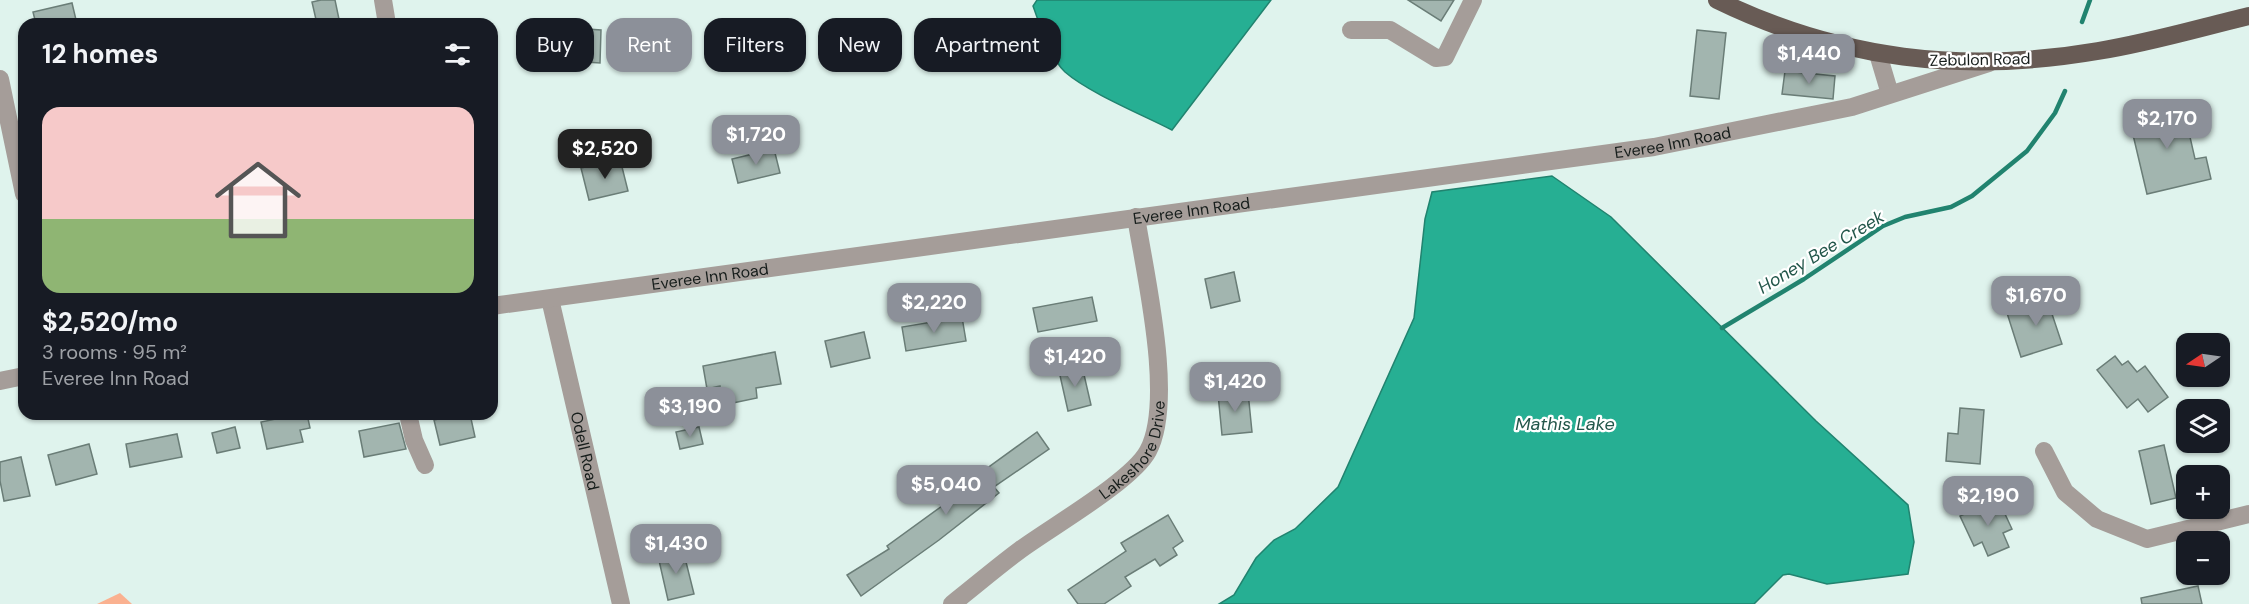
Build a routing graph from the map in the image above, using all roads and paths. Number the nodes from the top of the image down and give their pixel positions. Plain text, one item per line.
1 (383, 0) edge
2 (1473, 0) edge
3 (1717, 0) edge
4 (2249, 16) edge
5 (386, 18) edge
6 (1351, 30) dead end
7 (1878, 54) junction
8 (1994, 61) junction
9 (0, 79) edge
10 (1890, 94) junction
11 (18, 165) edge
12 (1136, 218) junction
13 (550, 299) junction
14 (498, 305) edge
15 (18, 377) edge
16 (0, 381) edge
17 (409, 420) edge
18 (2044, 451) dead end
19 (425, 465) dead end
20 (2249, 514) edge
21 (621, 604) edge
22 (952, 604) edge

1 - 5 street
2 - 6 street
3 - 7 main road, Zebulon Road
4 - 8 main road, Zebulon Road
7 - 8 main road, Zebulon Road
7 - 10 street
8 - 10 street, Everee Inn Road
9 - 11 street
10 - 12 street, Everee Inn Road
12 - 13 street, Everee Inn Road
12 - 22 street, Lakeshore Drive
13 - 14 street, Everee Inn Road
13 - 21 street, Odell Road
15 - 16 street
17 - 19 street
18 - 20 street

